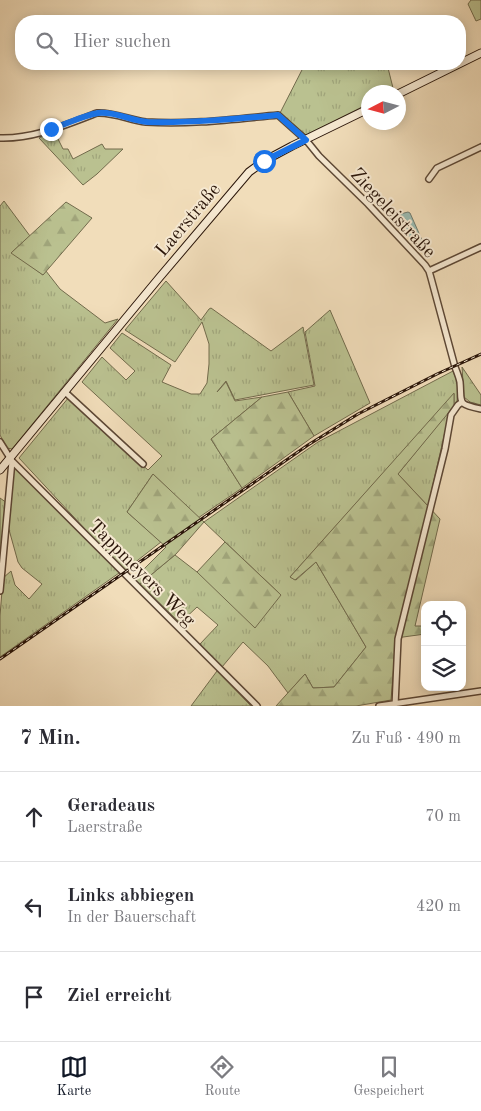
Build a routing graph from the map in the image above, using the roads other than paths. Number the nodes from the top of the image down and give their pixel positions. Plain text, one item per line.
1 (481, 53) edge
2 (466, 60) edge
3 (447, 70) edge
4 (406, 90) edge
5 (361, 112) edge
6 (0, 138) edge
7 (306, 140) junction
8 (481, 147) edge
9 (429, 179) dead end
10 (481, 247) edge
11 (429, 271) junction
12 (65, 392) junction
13 (462, 402) junction
14 (481, 409) edge
15 (0, 442) edge
16 (10, 460) junction
17 (143, 464) dead end
18 (0, 470) edge
19 (0, 591) edge
20 (481, 690) edge
21 (395, 705) edge
22 (257, 706) edge
23 (379, 706) edge

1 - 2 main road
3 - 4 main road
5 - 7 main road, Laerstraße
6 - 7 street, Ziegeleistraße
7 - 11 street, Ziegeleistraße
7 - 12 main road, Laerstraße
8 - 9 street
10 - 11 street
11 - 13 street, Ziegeleistraße
12 - 16 main road, Laerstraße
12 - 17 street
13 - 14 street
13 - 21 street
15 - 16 street, Tappmeyers Weg
16 - 18 main road, Laerstraße
16 - 19 street
16 - 22 street, Tappmeyers Weg
20 - 21 street
21 - 23 street

